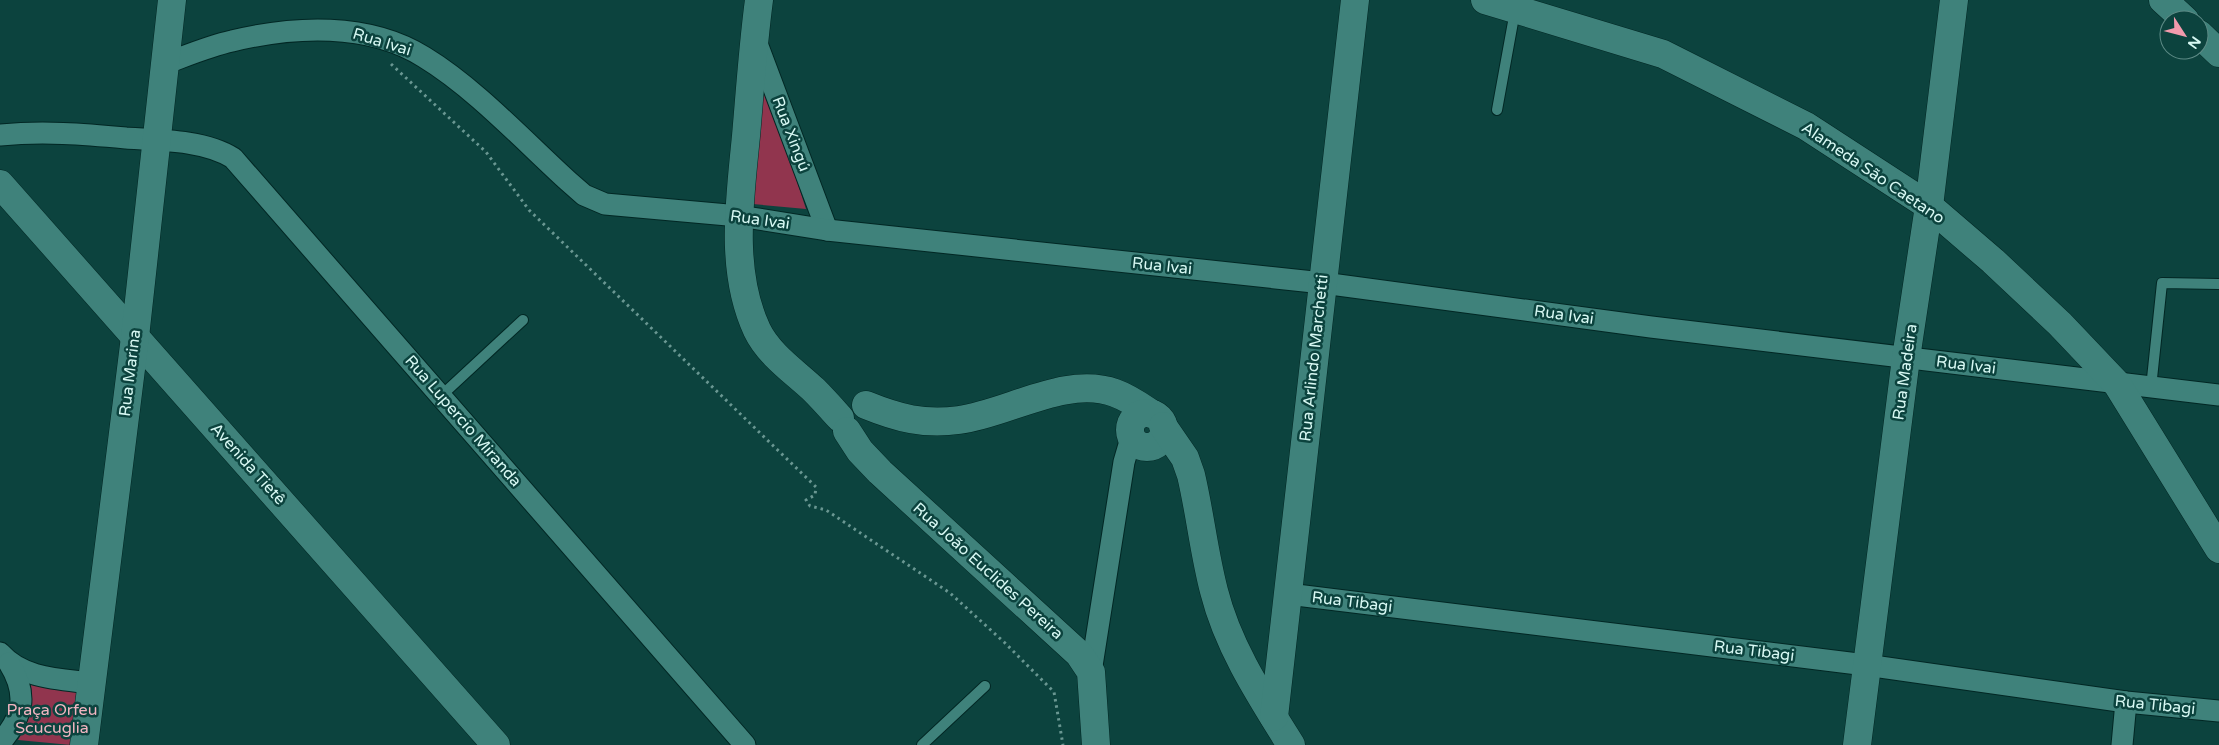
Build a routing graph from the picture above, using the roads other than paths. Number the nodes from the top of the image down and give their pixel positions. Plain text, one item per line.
1 (172, 0) edge
2 (759, 0) edge
3 (1354, 0) edge
4 (1485, 0) edge
5 (1954, 0) edge
6 (2163, 0) edge
7 (1516, 8) junction
8 (2174, 10) edge
9 (754, 38) junction
10 (2209, 44) edge
11 (2219, 53) edge
12 (164, 64) junction
13 (1497, 110) dead end
14 (0, 135) edge
15 (156, 139) junction
16 (0, 184) edge
17 (1930, 206) junction
18 (739, 216) junction
19 (827, 230) junction
20 (1323, 283) junction
21 (2219, 284) edge
22 (523, 320) dead end
23 (135, 337) junction
24 (1906, 358) junction
25 (2117, 384) junction
26 (2151, 388) junction
27 (813, 389) joint
28 (2219, 395) edge
29 (442, 396) junction
30 (856, 418) junction
31 (1145, 434) junction
32 (2219, 549) edge
33 (1288, 594) junction
34 (5, 658) edge
35 (1866, 665) junction
36 (1092, 672) junction
37 (91, 683) junction
38 (985, 686) dead end
39 (2126, 702) junction
40 (2219, 711) edge
41 (1274, 717) junction
42 (0, 743) edge
43 (84, 745) edge
44 (496, 745) edge
45 (745, 745) edge
46 (922, 745) edge
47 (1096, 745) edge
48 (1291, 745) edge
49 (1857, 745) edge
50 (2122, 745) edge

1 - 12 street, Rua Marina
2 - 9 street, Rua Xingú
3 - 20 street, Rua Arlindo Marchetti
4 - 7 street, Alameda São Caetano
5 - 17 street, Rua Madeira
6 - 8 street
7 - 13 lane
7 - 17 street, Alameda São Caetano
9 - 18 street, Rua Xingú
9 - 19 street, Rua Xingú
10 - 11 street
12 - 15 street, Rua Marina
12 - 18 street, Rua Ivai
14 - 15 street, Rua Lupercio Miranda
15 - 23 street, Rua Marina
15 - 29 street, Rua Lupercio Miranda
16 - 23 street, Avenida Tietê
17 - 24 street, Rua Madeira
17 - 25 street, Alameda São Caetano
18 - 19 street, Rua Ivai
18 - 27 street, Rua Xingú
19 - 20 street, Rua Ivai
20 - 24 street, Rua Ivai
20 - 33 street, Rua Arlindo Marchetti
21 - 26 lane
22 - 29 lane
23 - 37 street, Rua Marina
23 - 44 street, Avenida Tietê
24 - 25 street, Rua Ivai
24 - 35 street, Rua Madeira
25 - 26 street, Rua Ivai
25 - 32 street, Alameda São Caetano
26 - 28 street, Rua Ivai
27 - 30 street, Rua João Euclides Pereira
29 - 45 street, Rua Lupercio Miranda
30 - 31 street
30 - 36 street, Rua João Euclides Pereira
31 - 36 street
31 - 41 street
33 - 35 street, Rua Tibagi
33 - 41 street, Rua Arlindo Marchetti
34 - 37 street
34 - 42 street
35 - 39 street, Rua Tibagi
35 - 49 street, Rua Madeira
36 - 47 street
37 - 43 street, Rua Marina
38 - 46 lane
39 - 40 street, Rua Tibagi
39 - 50 street
41 - 48 street

